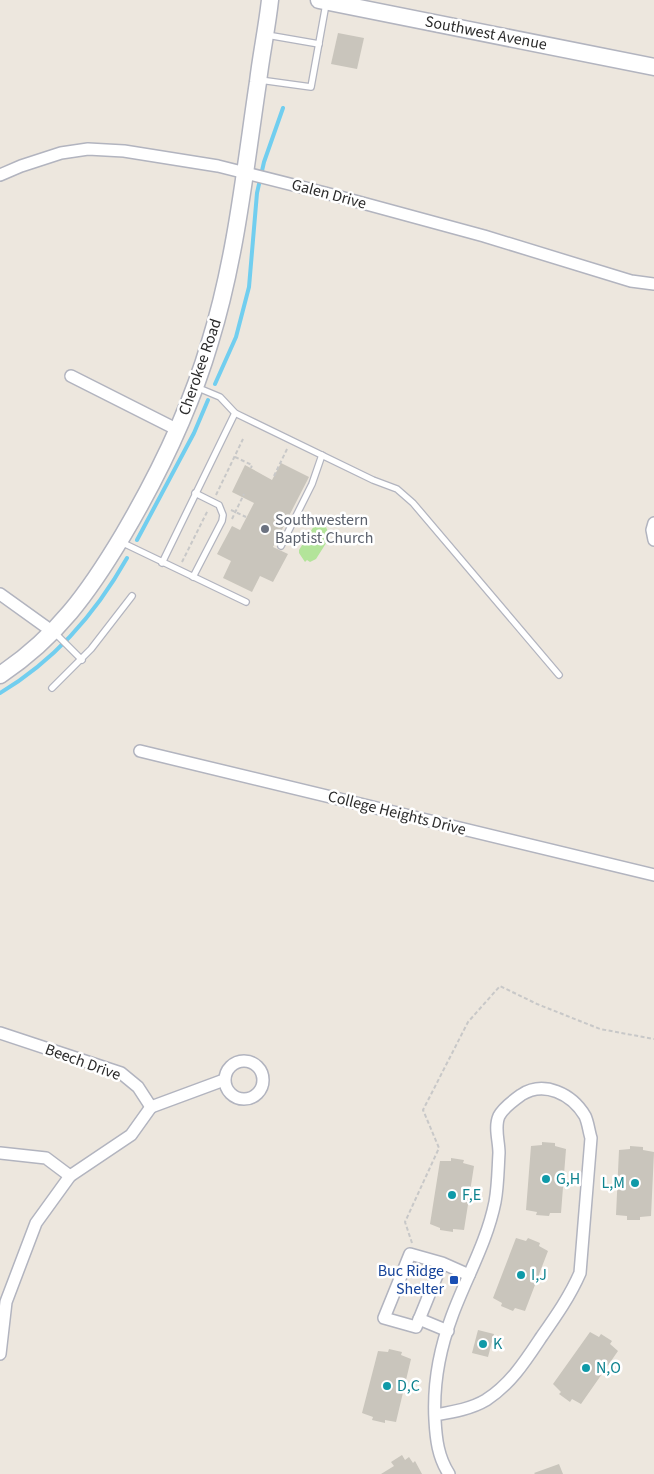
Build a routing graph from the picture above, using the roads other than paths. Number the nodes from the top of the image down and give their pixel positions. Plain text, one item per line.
1 (270, 0) edge
2 (323, 1) edge
3 (359, 4) edge
4 (266, 35) junction
5 (319, 44) junction
6 (654, 67) edge
7 (258, 80) junction
8 (246, 172) junction
9 (0, 175) edge
10 (654, 284) edge
11 (71, 376) dead end
12 (194, 386) junction
13 (235, 413) junction
14 (178, 430) junction
15 (322, 455) junction
16 (195, 493) junction
17 (654, 523) edge
18 (654, 540) edge
19 (120, 541) junction
20 (281, 546) dead end
21 (162, 562) junction
22 (194, 577) junction
23 (0, 594) edge
24 (132, 596) dead end
25 (246, 602) dead end
26 (54, 632) junction
27 (82, 660) junction
28 (0, 675) edge
29 (559, 675) dead end
30 (52, 688) dead end
31 (140, 751) dead end
32 (654, 875) edge
33 (0, 1033) edge
34 (224, 1080) dead end
35 (150, 1107) junction
36 (0, 1153) edge
37 (70, 1176) junction
38 (442, 1263) junction
39 (469, 1275) junction
40 (419, 1319) junction
41 (448, 1331) junction
42 (0, 1354) edge
43 (435, 1415) junction
44 (449, 1474) edge

1 - 4 main road, Cherokee Road
2 - 3 main road, Southwest Avenue
2 - 5 lane
3 - 6 main road, Southwest Avenue
4 - 5 lane
4 - 7 main road, Cherokee Road
5 - 7 lane
7 - 8 main road, Cherokee Road
8 - 9 street, Galen Drive
8 - 10 street, Galen Drive
8 - 12 main road, Cherokee Road
11 - 14 street
12 - 13 lane
12 - 14 main road, Cherokee Road
13 - 15 lane
13 - 16 lane
14 - 19 main road, Cherokee Road
15 - 20 lane
15 - 29 lane
16 - 21 lane
16 - 22 lane
17 - 18 street
19 - 21 lane
19 - 26 main road, Cherokee Road
21 - 22 lane
22 - 25 lane
23 - 26 street
24 - 27 lane
26 - 27 lane
26 - 28 main road, Cherokee Road
27 - 30 lane
31 - 32 street, College Heights Drive
33 - 35 street, Beech Drive
34 - 35 street
35 - 37 street
36 - 37 street
37 - 42 street
38 - 39 street
38 - 40 street
38 - 40 street
39 - 41 street
39 - 43 street
40 - 41 street
41 - 43 street
43 - 44 street

